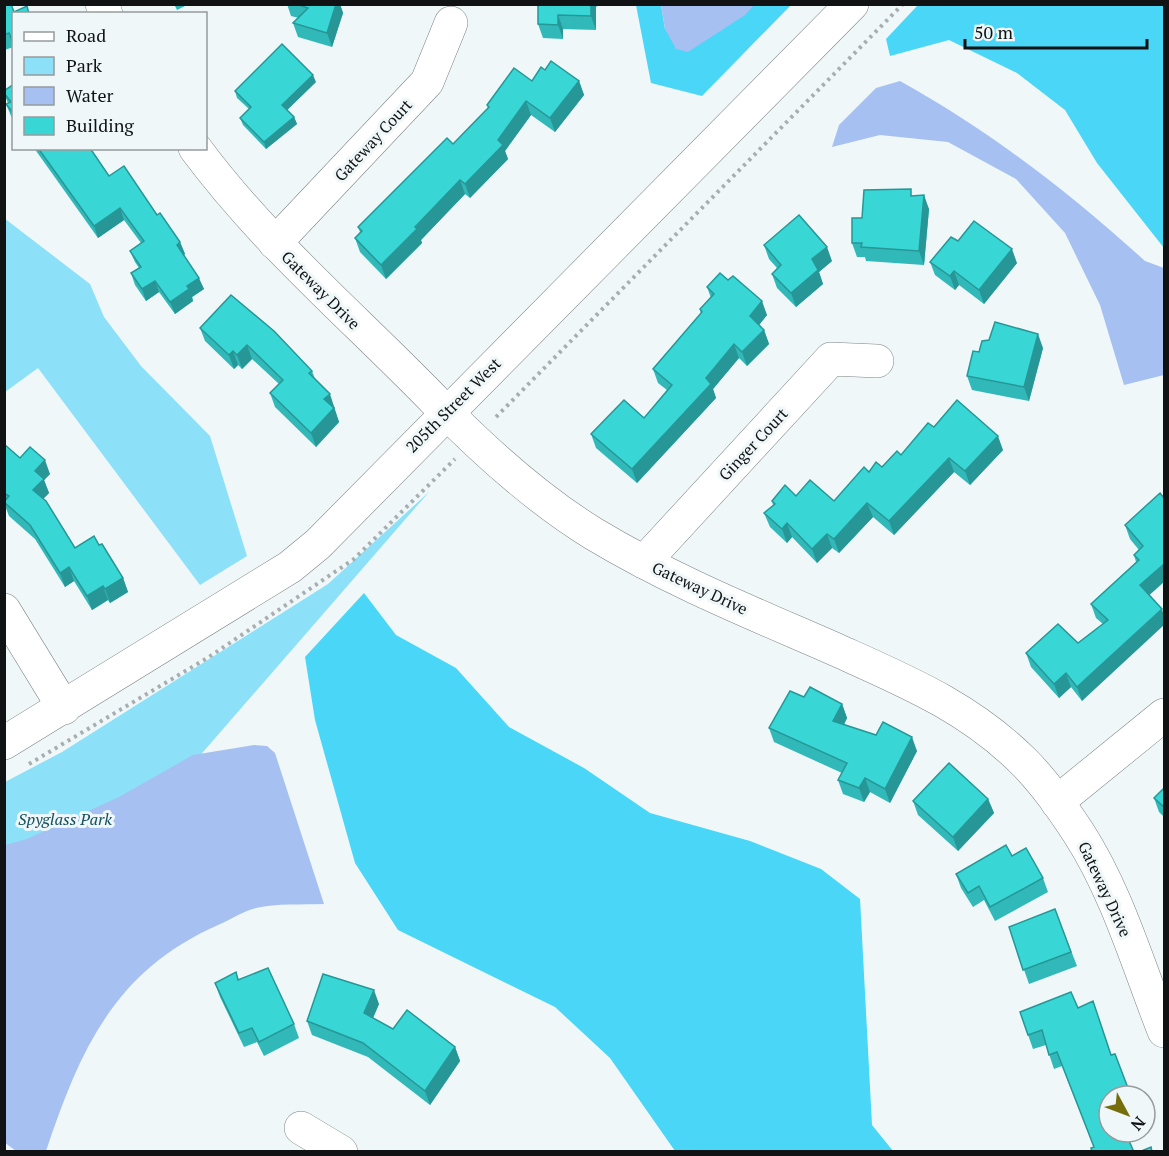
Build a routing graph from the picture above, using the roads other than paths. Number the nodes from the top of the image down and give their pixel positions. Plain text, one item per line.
1 (852, 4) edge
2 (450, 23) dead end
3 (197, 150) edge
4 (275, 243) junction
5 (877, 361) dead end
6 (446, 412) junction
7 (644, 562) junction
8 (4, 610) edge
9 (64, 708) junction
10 (1164, 715) edge
11 (4, 743) edge
12 (1057, 802) junction
13 (1164, 1031) edge
14 (301, 1128) dead end
15 (341, 1152) edge

1 - 6 street, 205th Street West
2 - 4 street, Gateway Court
3 - 4 street, Gateway Drive
4 - 6 street, Gateway Drive
5 - 7 street, Ginger Court
6 - 7 street, Gateway Drive
6 - 9 street, 205th Street West
7 - 12 street, Gateway Drive
8 - 9 street
9 - 11 street, 205th Street West
10 - 12 street
12 - 13 street, Gateway Drive
14 - 15 street

